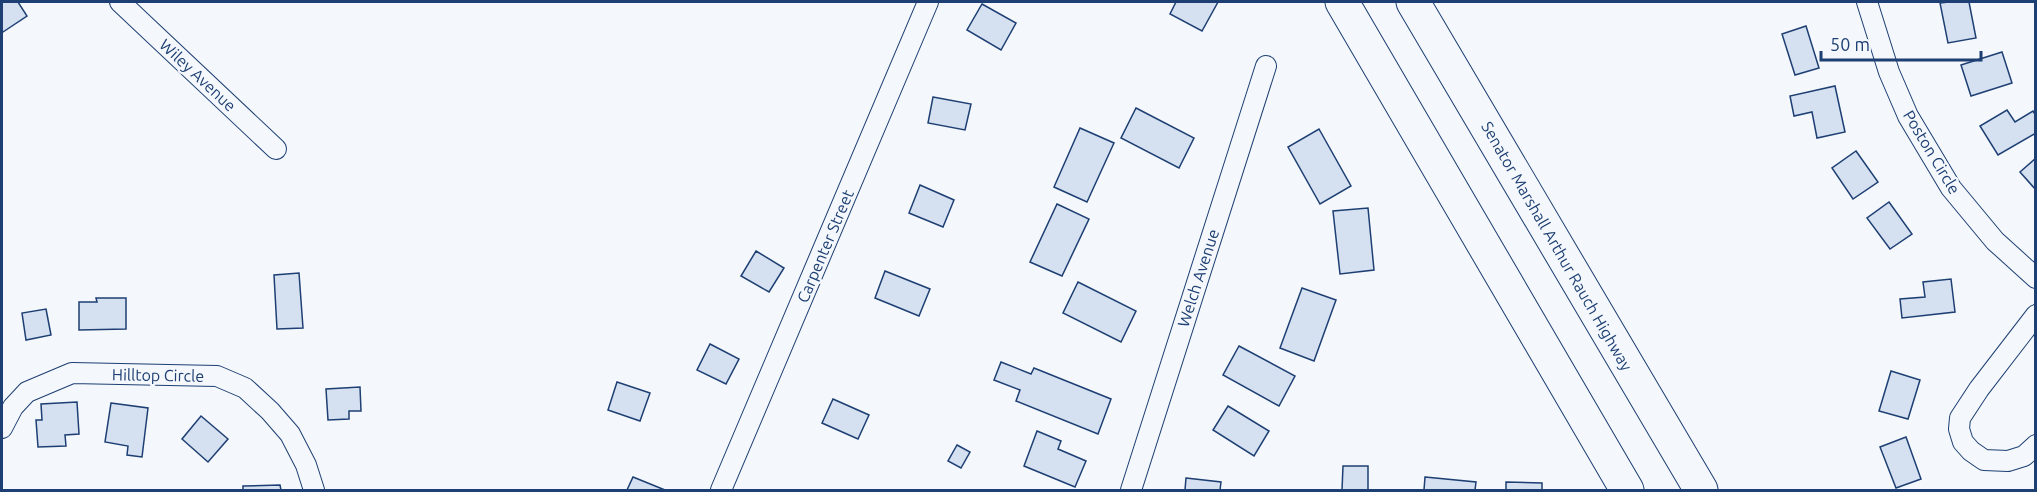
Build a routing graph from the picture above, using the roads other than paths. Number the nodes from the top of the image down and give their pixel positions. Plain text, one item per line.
1 (120, 2) edge
2 (928, 2) edge
3 (1342, 2) edge
4 (1413, 2) edge
5 (1867, 2) edge
6 (1266, 66) dead end
7 (276, 149) dead end
8 (2036, 278) edge
9 (2036, 315) edge
10 (2, 428) edge
11 (2036, 445) edge
12 (314, 490) edge
13 (721, 490) edge
14 (1131, 490) edge
15 (1627, 490) edge
16 (1701, 490) edge

1 - 7 street, Wiley Avenue
2 - 13 street, Carpenter Street
3 - 15 highway
4 - 16 highway, Senator Marshall Arthur Rauch Highway
5 - 8 street, Poston Circle
6 - 14 street, Welch Avenue
9 - 11 street
10 - 12 street, Hilltop Circle

